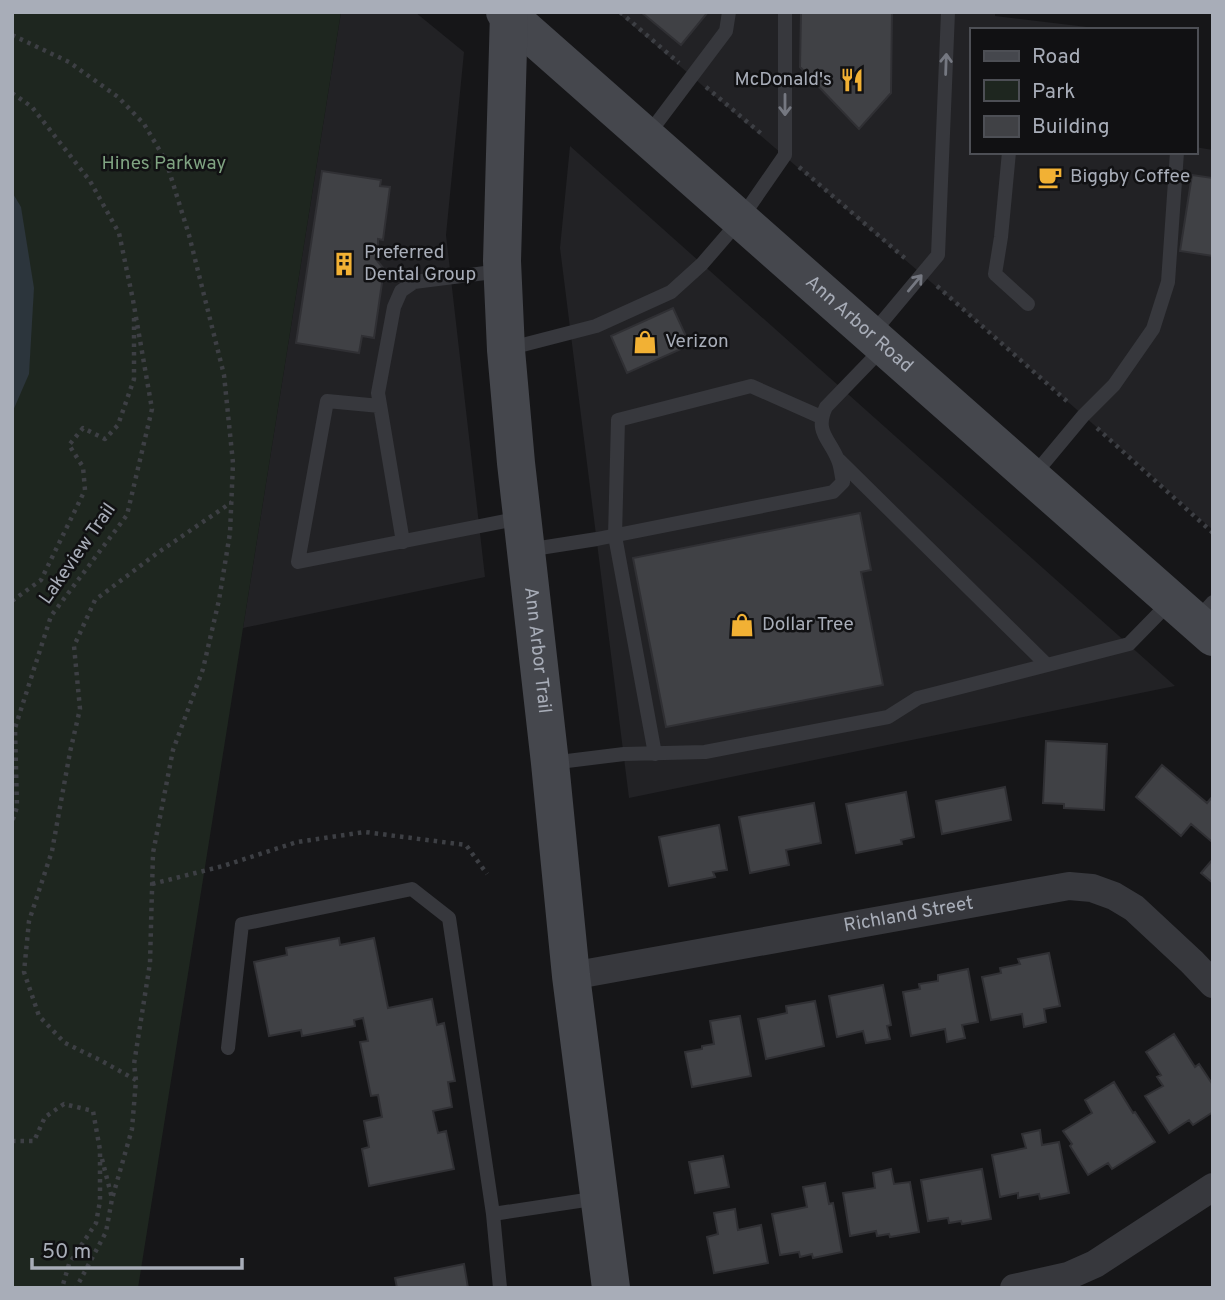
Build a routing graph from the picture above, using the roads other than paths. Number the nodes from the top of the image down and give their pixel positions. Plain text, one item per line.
1 (729, 12) edge
2 (785, 12) edge
3 (948, 12) edge
4 (508, 14) edge
5 (646, 137) junction
6 (1009, 154) edge
7 (1177, 154) edge
8 (740, 220) junction
9 (502, 271) junction
10 (1028, 304) dead end
11 (877, 341) junction
12 (506, 349) junction
13 (380, 406) junction
14 (821, 417) junction
15 (839, 460) junction
16 (1032, 478) junction
17 (524, 534) junction
18 (615, 536) junction
19 (402, 541) junction
20 (1198, 615) edge
21 (1047, 665) junction
22 (655, 754) junction
23 (550, 763) junction
24 (571, 976) junction
25 (1213, 984) edge
26 (228, 1048) dead end
27 (1213, 1187) edge
28 (600, 1197) junction
29 (494, 1214) junction
30 (500, 1288) edge
31 (611, 1288) edge
32 (1014, 1288) edge

1 - 5 lane
2 -> 8 lane
11 -> 3 lane
4 - 5 street, Ann Arbor Road
4 - 9 street, Ann Arbor Trail
5 - 8 street, Ann Arbor Road
6 - 10 lane
7 - 16 lane
8 - 11 street, Ann Arbor Road
8 - 12 lane
9 - 12 street, Ann Arbor Trail
9 - 13 lane
11 - 14 lane
11 - 16 street, Ann Arbor Road
12 - 17 street, Ann Arbor Trail
13 - 19 lane
13 - 19 lane
14 - 15 lane
14 - 18 lane
15 - 18 lane
15 - 21 lane
16 - 20 street, Ann Arbor Road
17 - 18 lane
17 - 19 lane
17 - 23 street, Ann Arbor Trail
18 - 22 lane
20 - 21 lane
21 - 22 lane
22 - 23 lane
23 - 24 street, Ann Arbor Trail
24 - 25 street, Richland Street
24 - 28 street, Ann Arbor Trail
26 - 29 lane
27 - 32 street
28 - 29 lane
28 - 31 street, Ann Arbor Trail
29 - 30 lane

